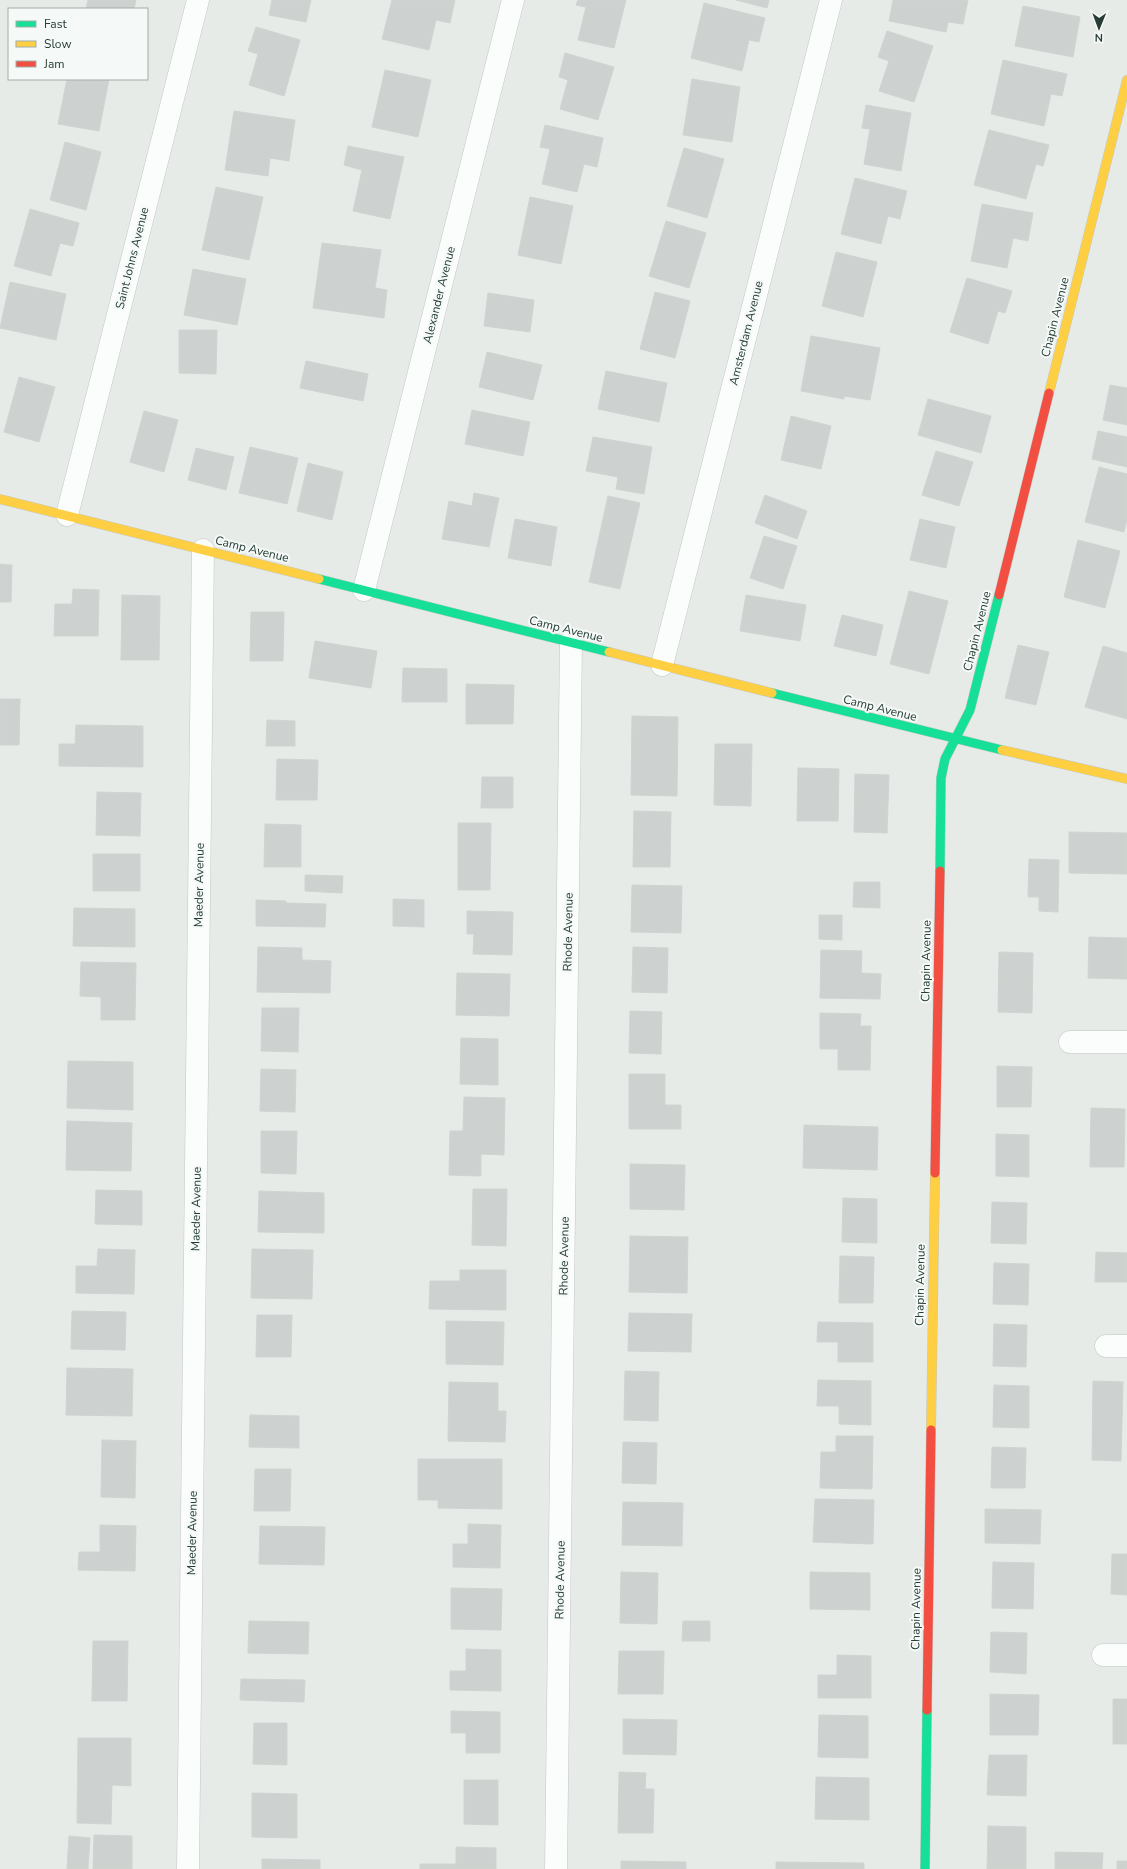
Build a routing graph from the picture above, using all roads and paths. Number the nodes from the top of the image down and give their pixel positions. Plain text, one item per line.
1 (198, 0) edge
2 (513, 0) edge
3 (831, 0) edge
4 (1127, 80) edge
5 (0, 499) edge
6 (67, 515) junction
7 (203, 550) junction
8 (364, 590) junction
9 (572, 642) junction
10 (662, 665) junction
11 (955, 739) junction
12 (1127, 779) edge
13 (1070, 1042) dead end
14 (1127, 1042) edge
15 (1103, 1655) dead end
16 (1127, 1655) edge
17 (188, 1869) edge
18 (556, 1869) edge
19 (924, 1869) edge

1 - 6 street, Saint Johns Avenue
2 - 8 street, Alexander Avenue
3 - 10 street, Amsterdam Avenue
4 - 11 street, Chapin Avenue
5 - 6 street, Camp Avenue
6 - 7 street, Camp Avenue
7 - 8 street, Camp Avenue
7 - 17 street, Maeder Avenue
8 - 9 street, Camp Avenue
9 - 10 street, Camp Avenue
9 - 18 street, Rhode Avenue
10 - 11 street, Camp Avenue
11 - 12 street, Camp Avenue
11 - 19 street, Chapin Avenue
13 - 14 street
15 - 16 street

